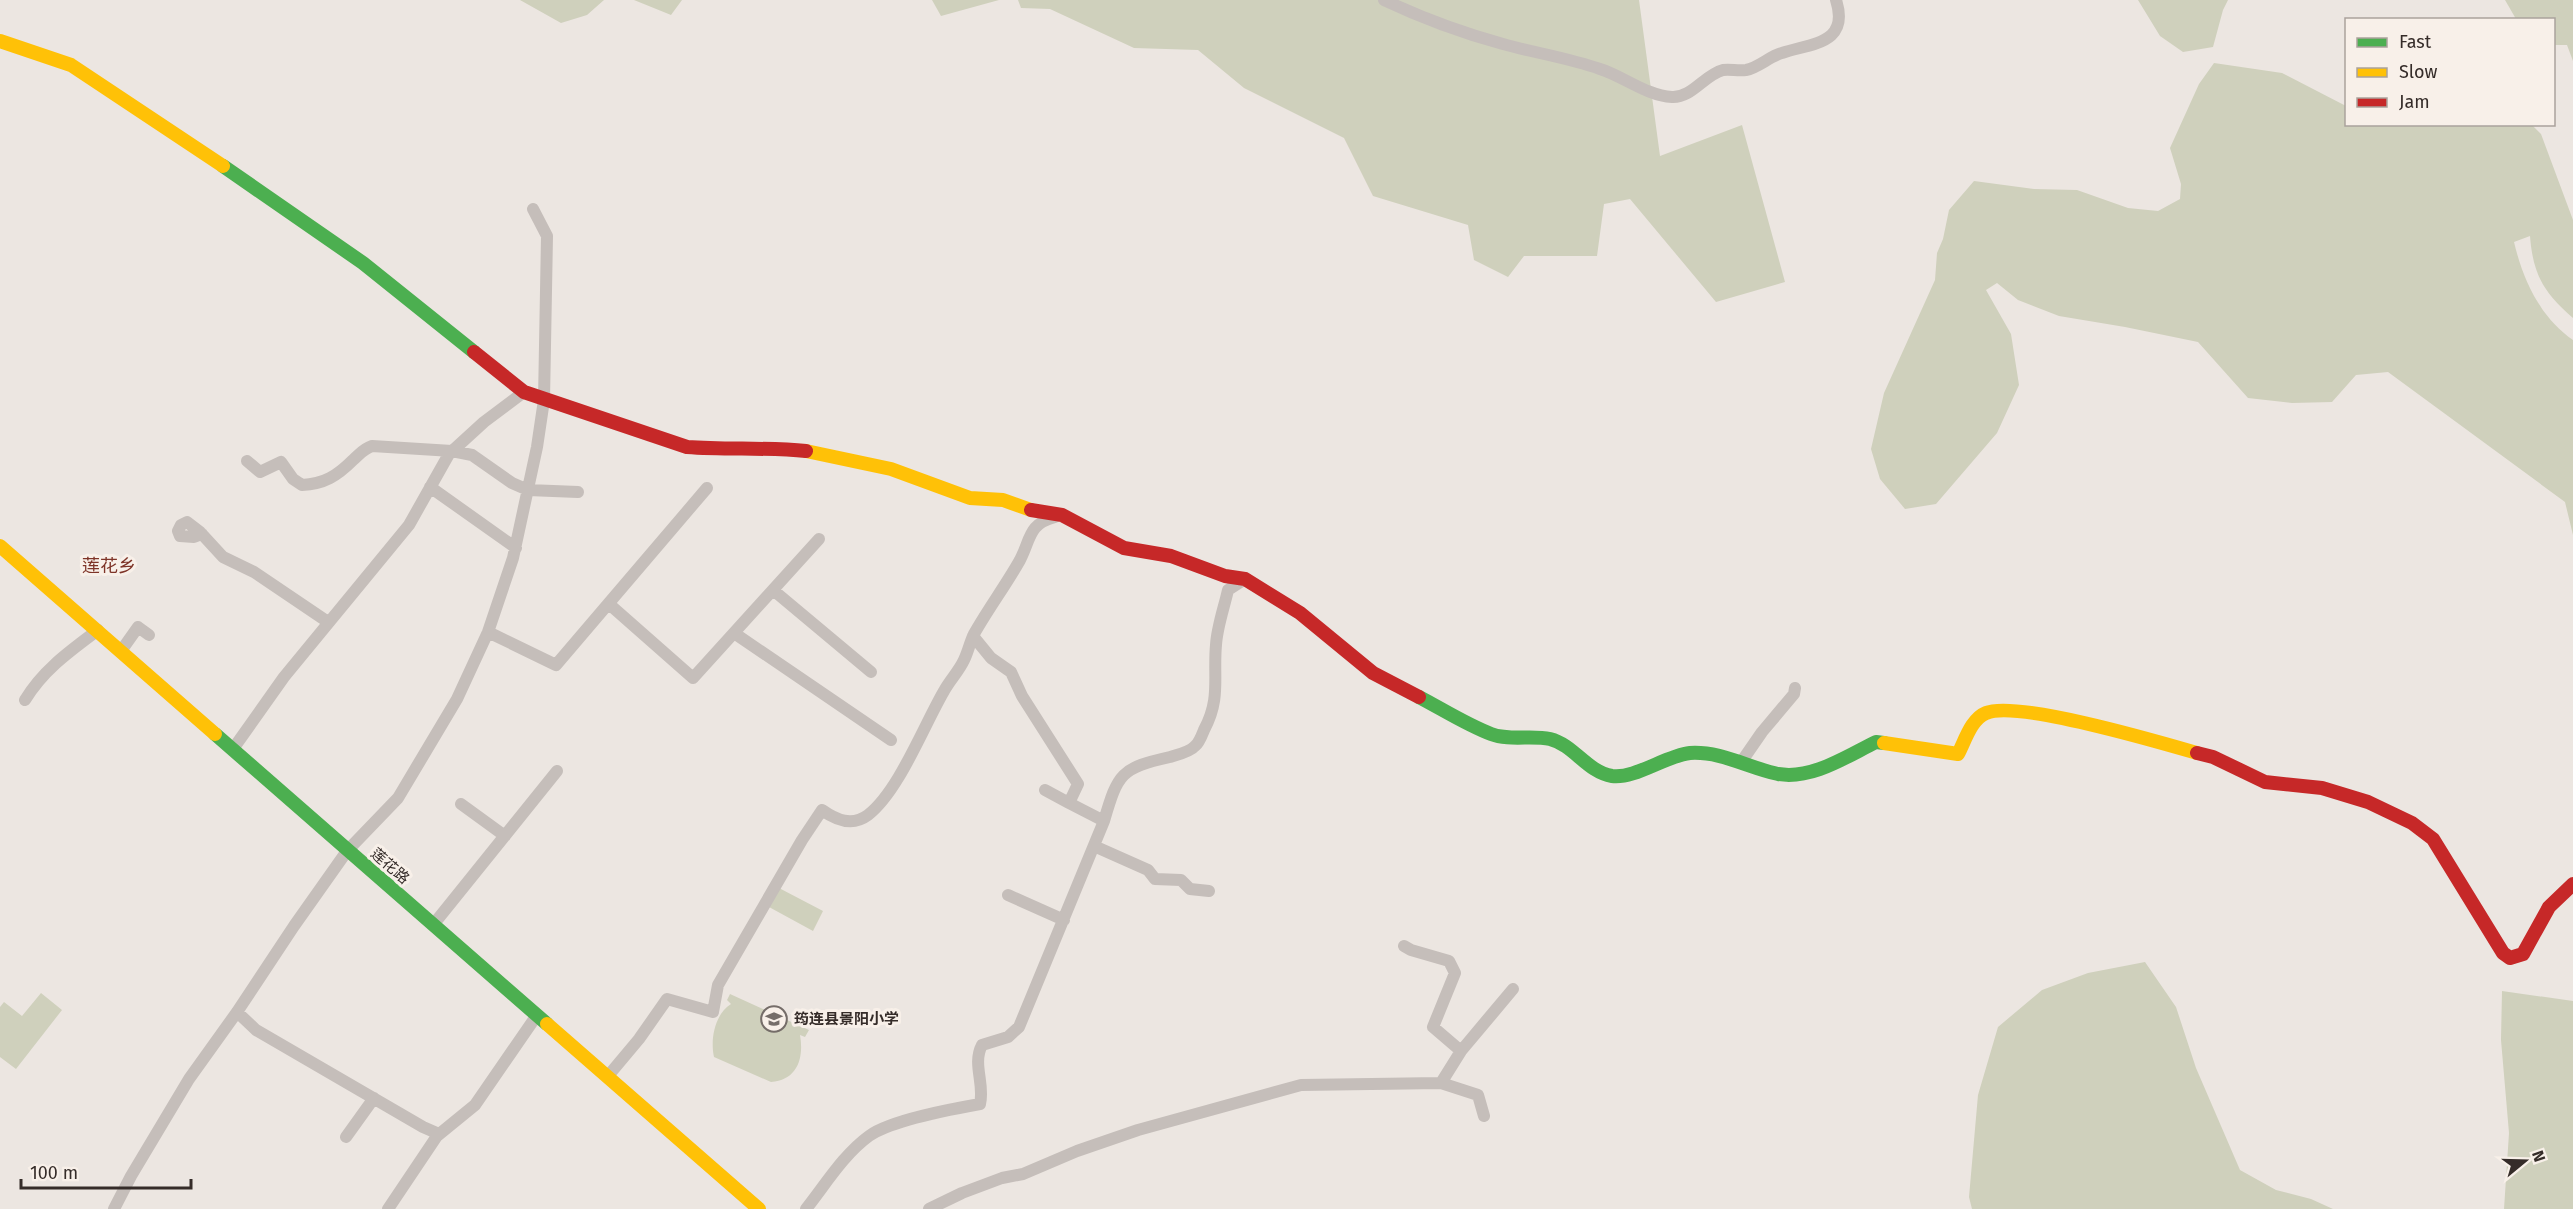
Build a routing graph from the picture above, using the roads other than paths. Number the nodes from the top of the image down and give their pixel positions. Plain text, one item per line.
1 (1384, 0) edge
2 (1836, 0) edge
3 (0, 41) edge
4 (533, 209) dead end
5 (524, 392) junction
6 (544, 400) junction
7 (452, 451) junction
8 (247, 461) dead end
9 (430, 487) junction
10 (707, 488) dead end
11 (528, 490) junction
12 (578, 492) dead end
13 (1062, 514) junction
14 (202, 534) dead end
15 (819, 539) dead end
16 (0, 546) edge
17 (516, 548) junction
18 (1245, 579) junction
19 (772, 590) junction
20 (609, 604) junction
21 (328, 622) junction
22 (98, 630) junction
23 (488, 632) junction
24 (734, 633) junction
25 (149, 635) dead end
26 (973, 636) junction
27 (121, 651) junction
28 (870, 672) dead end
29 (1795, 688) dead end
30 (25, 700) dead end
31 (891, 740) dead end
32 (233, 749) junction
33 (1742, 761) junction
34 (557, 771) dead end
35 (1045, 790) dead end
36 (1070, 803) junction
37 (461, 804) dead end
38 (1104, 821) junction
39 (505, 836) junction
40 (1094, 846) junction
41 (347, 850) junction
42 (2573, 884) edge
43 (1209, 891) dead end
44 (1008, 895) dead end
45 (1064, 920) junction
46 (433, 925) junction
47 (1404, 946) dead end
48 (1513, 989) dead end
49 (237, 1012) junction
50 (537, 1016) junction
51 (1461, 1051) junction
52 (608, 1076) junction
53 (1441, 1083) junction
54 (374, 1098) junction
55 (1484, 1116) dead end
56 (439, 1134) junction
57 (346, 1137) dead end
58 (114, 1209) edge
59 (388, 1209) edge
60 (759, 1209) edge
61 (806, 1209) edge
62 (929, 1209) edge

1 - 2 street
3 - 5 street
4 - 6 street
5 - 6 street
5 - 7 street
6 - 11 street
6 - 13 street
7 - 8 street
7 - 9 street
7 - 11 street
9 - 17 street
9 - 21 street
10 - 20 street
11 - 12 street
11 - 17 street
13 - 18 street
13 - 26 street
14 - 21 street
15 - 19 street
16 - 22 street, 莲花路
17 - 23 street
18 - 33 street
18 - 38 street
19 - 24 street
19 - 28 street
20 - 23 street
20 - 24 street
21 - 32 street
22 - 27 street, 莲花路
22 - 30 street
23 - 41 street
24 - 31 street
25 - 27 street
26 - 36 street
26 - 52 street
27 - 32 street, 莲花路
29 - 33 street
32 - 41 street, 莲花路
33 - 42 street
34 - 39 street
35 - 36 street
36 - 38 street
37 - 39 street
38 - 40 street
39 - 46 street
40 - 43 street
40 - 45 street
41 - 46 street, 莲花路
41 - 49 street
44 - 45 street
45 - 61 street
46 - 50 street, 莲花路
47 - 51 street
48 - 51 street
49 - 54 street
49 - 58 street
50 - 52 street, 莲花路
50 - 56 street
51 - 53 street
52 - 60 street, 莲花路
53 - 55 street
53 - 62 street
54 - 56 street
54 - 57 street
56 - 59 street

